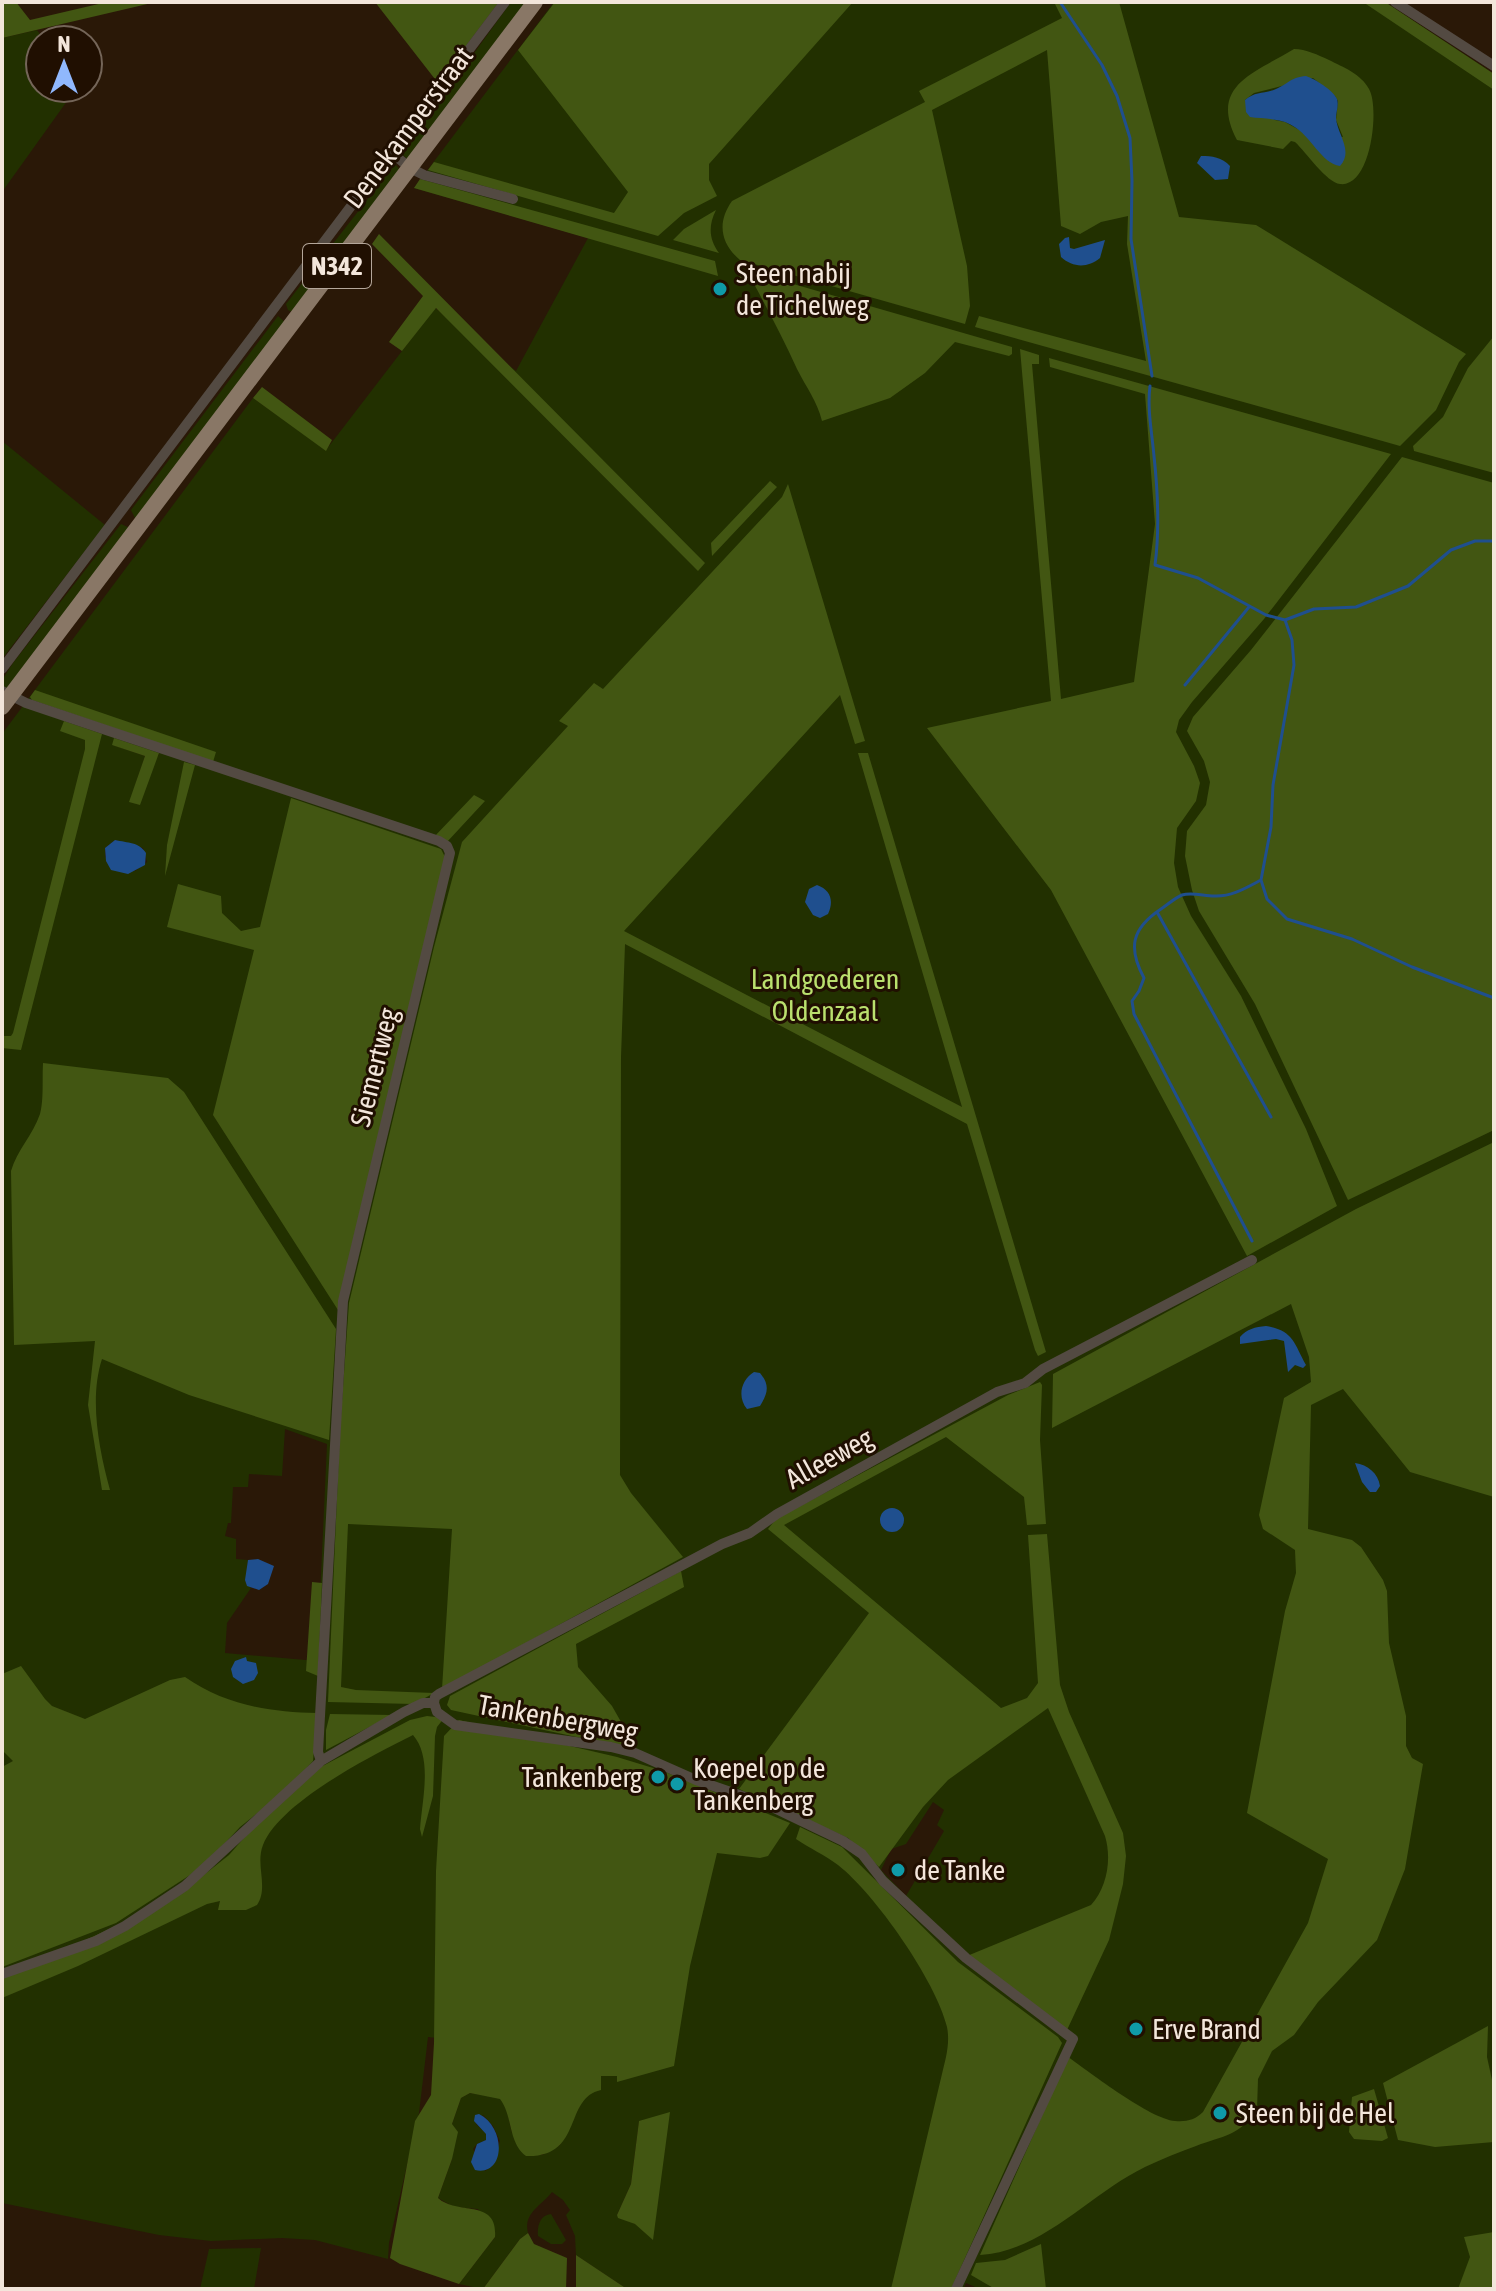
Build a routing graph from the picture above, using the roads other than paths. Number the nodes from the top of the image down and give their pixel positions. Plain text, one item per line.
1 (505, 2) edge
2 (535, 2) edge
3 (1395, 2) edge
4 (1494, 66) edge
5 (392, 153) junction
6 (410, 168) junction
7 (513, 199) dead end
8 (278, 305) junction
9 (294, 322) junction
10 (120, 514) junction
11 (138, 529) junction
12 (2, 669) edge
13 (5, 698) edge
14 (1252, 1260) dead end
15 (434, 1703) junction
16 (321, 1761) junction
17 (2, 1974) edge
18 (956, 2289) edge

1 - 5 street, Denekamperstraat
2 - 6 main road, Denekamperstraat / N342
3 - 4 street
5 - 6 street
5 - 8 street, Denekamperstraat
6 - 7 street
6 - 9 main road, Denekamperstraat / N342
8 - 9 street
8 - 10 street, Denekamperstraat
9 - 11 main road, Denekamperstraat / N342
10 - 11 street
10 - 12 street, Denekamperstraat
11 - 13 main road, Denekamperstraat / N342
13 - 16 street, Siemertweg
14 - 15 street, Alleeweg
15 - 16 street
15 - 18 street, Tankenbergweg
16 - 17 street

